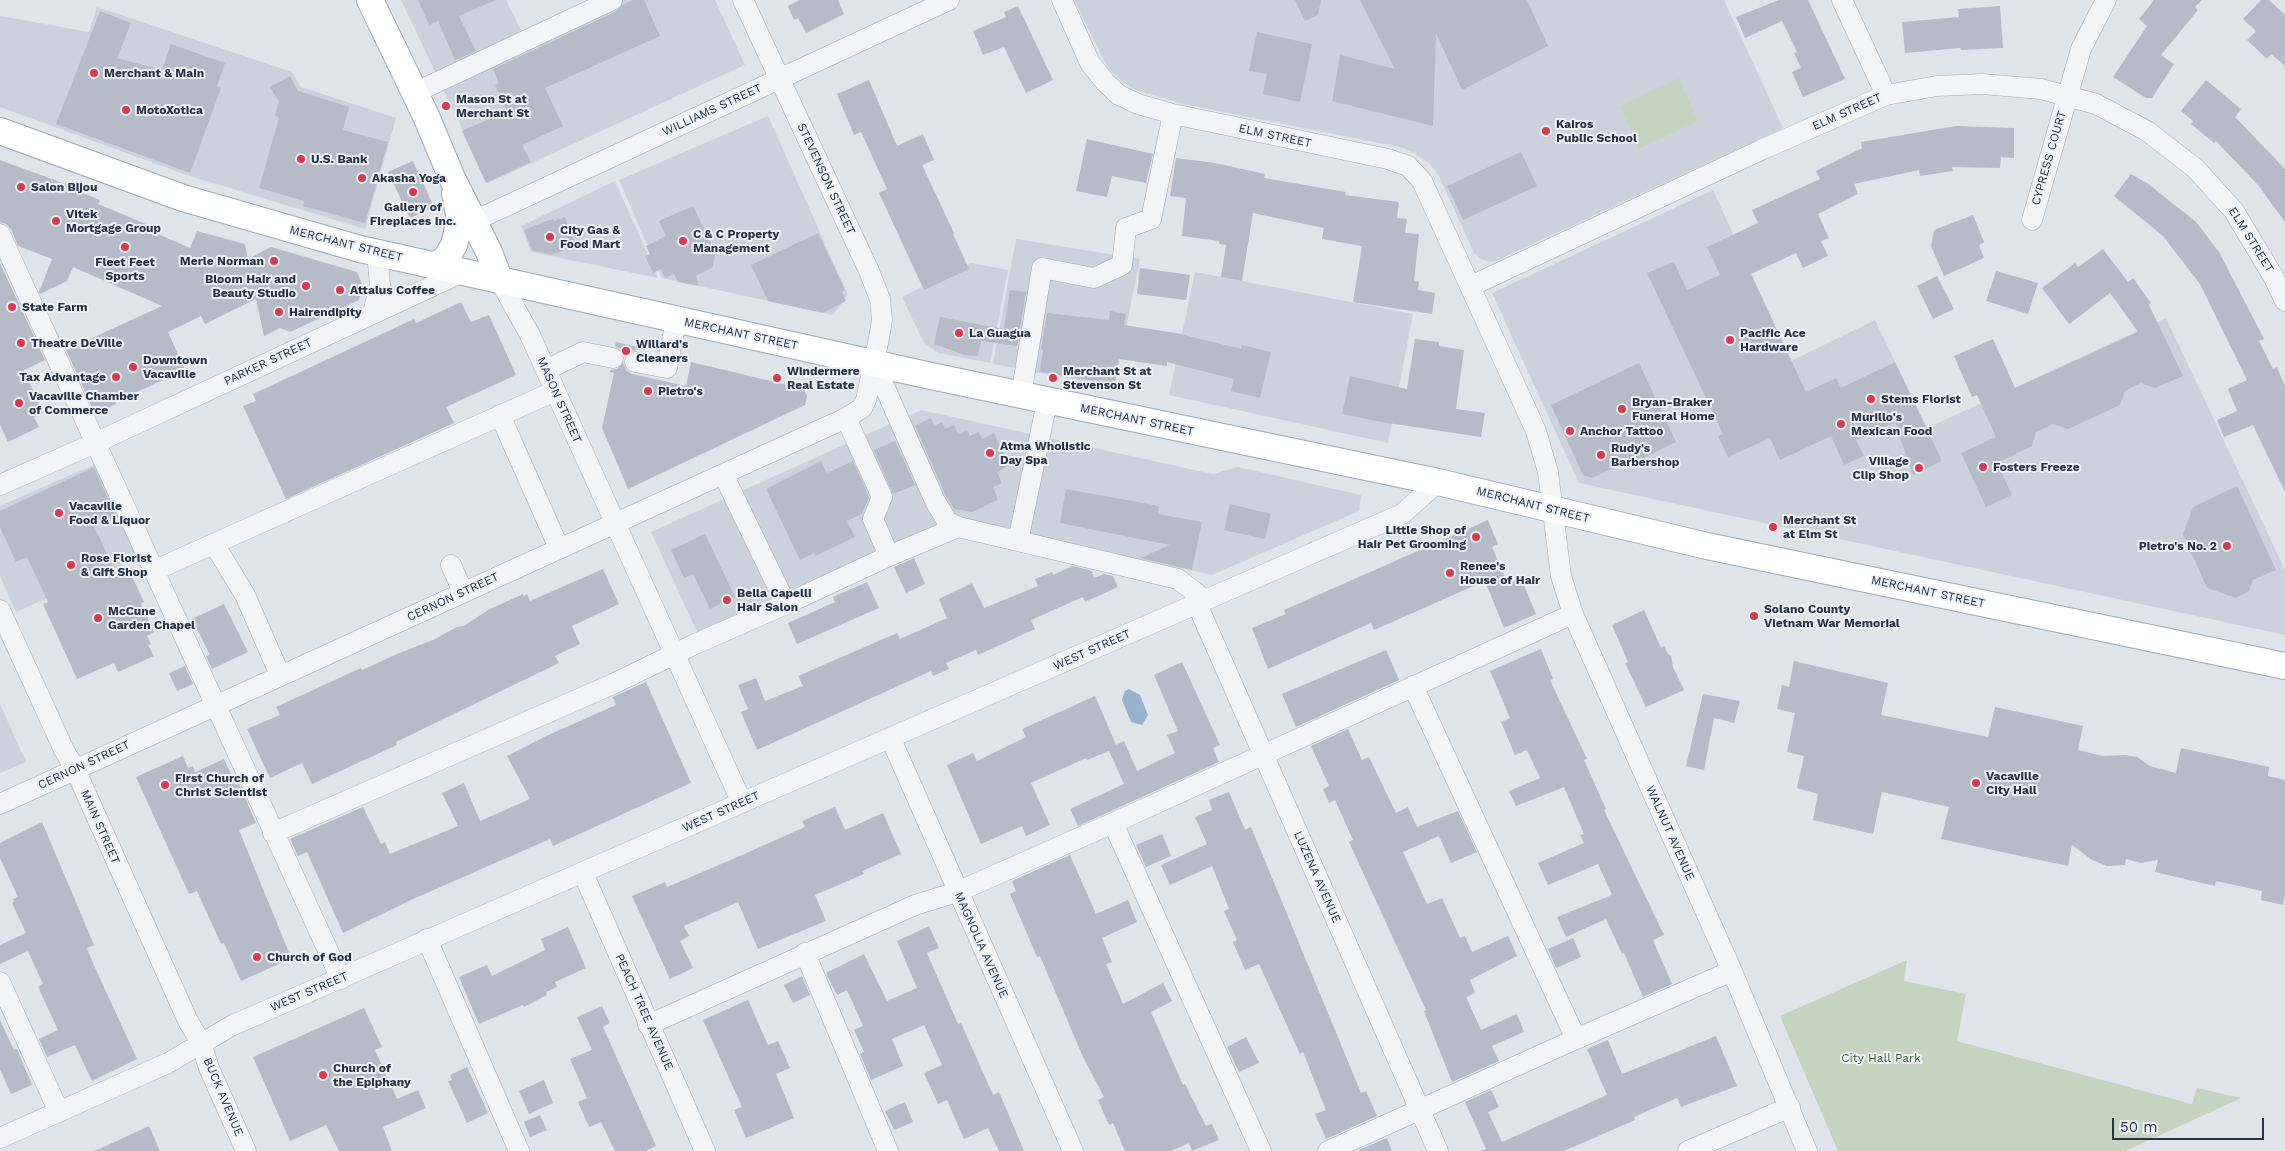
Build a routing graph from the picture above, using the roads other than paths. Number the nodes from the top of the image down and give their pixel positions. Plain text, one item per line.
1 (370, 0) edge
2 (612, 0) edge
3 (743, 0) edge
4 (950, 0) edge
5 (1062, 0) edge
6 (1842, 0) edge
7 (2106, 0) edge
8 (780, 79) junction
9 (414, 93) junction
10 (1886, 95) junction
11 (2066, 96) junction
12 (1173, 114) junction
13 (0, 131) edge
14 (452, 178) junction
15 (2032, 220) dead end
16 (474, 221) junction
17 (0, 234) edge
18 (377, 253) junction
19 (436, 266) junction
20 (463, 272) junction
21 (500, 282) junction
22 (1471, 286) junction
23 (2285, 301) edge
24 (373, 313) junction
25 (676, 320) junction
26 (613, 358) dead end
27 (635, 362) dead end
28 (874, 363) junction
29 (546, 370) junction
30 (555, 391) junction
31 (1020, 396) junction
32 (1047, 402) junction
33 (500, 415) junction
34 (846, 418) junction
35 (96, 443) junction
36 (723, 474) junction
37 (1438, 482) junction
38 (0, 485) edge
39 (1552, 509) junction
40 (614, 522) junction
41 (958, 527) junction
42 (1018, 541) junction
43 (214, 544) junction
44 (559, 548) junction
45 (889, 556) junction
46 (451, 565) dead end
47 (153, 571) junction
48 (463, 592) junction
49 (1201, 602) junction
50 (786, 604) junction
51 (0, 610) edge
52 (1573, 614) junction
53 (675, 656) junction
54 (2285, 666) edge
55 (280, 675) junction
56 (1413, 686) junction
57 (214, 705) junction
58 (891, 739) junction
59 (1263, 754) junction
60 (75, 770) junction
61 (742, 803) junction
62 (0, 804) edge
63 (1113, 823) junction
64 (272, 833) junction
65 (583, 873) junction
66 (957, 892) junction
67 (427, 939) junction
68 (805, 953) junction
69 (1732, 971) junction
70 (341, 979) junction
71 (0, 982) edge
72 (648, 1024) junction
73 (1576, 1039) junction
74 (201, 1043) junction
75 (1790, 1107) junction
76 (1420, 1111) junction
77 (59, 1112) junction
78 (0, 1138) edge
79 (246, 1151) edge
80 (519, 1151) edge
81 (705, 1151) edge
82 (888, 1151) edge
83 (1072, 1151) edge
84 (1261, 1151) edge
85 (1328, 1151) edge
86 (1438, 1151) edge
87 (1688, 1151) edge
88 (1808, 1151) edge

1 - 9 main road, MASON STREET
2 - 9 street
3 - 8 street, STEVENSON STREET
4 - 8 street, WILLIAMS STREET
5 - 12 street, ELM STREET
6 - 10 street
7 - 11 street, CYPRESS COURT
8 - 16 street, WILLIAMS STREET
8 - 28 street, STEVENSON STREET
9 - 14 main road, MASON STREET
10 - 11 street, ELM STREET
10 - 22 street, ELM STREET
11 - 15 street, CYPRESS COURT
11 - 23 street, ELM STREET
12 - 22 street, ELM STREET
12 - 31 street
13 - 18 main road, MERCHANT STREET
14 - 16 main road, MASON STREET
14 - 19 main road
16 - 21 main road, MASON STREET
17 - 35 street
18 - 19 main road, MERCHANT STREET
18 - 24 street
19 - 20 main road, MERCHANT STREET
20 - 21 main road, MERCHANT STREET
20 - 24 street, PARKER STREET
21 - 25 main road, MERCHANT STREET
21 - 29 street, MASON STREET
22 - 39 street, ELM STREET
24 - 35 street, PARKER STREET
25 - 27 street
25 - 28 main road, MERCHANT STREET
26 - 29 street
28 - 31 main road, MERCHANT STREET
28 - 34 street, CERNON STREET
28 - 41 street
29 - 30 street, MASON STREET
30 - 33 street
30 - 40 street, MASON STREET
31 - 32 main road, MERCHANT STREET
32 - 37 main road, MERCHANT STREET
32 - 42 street
33 - 43 street
33 - 44 street
34 - 36 street, CERNON STREET
34 - 45 street
35 - 38 street, PARKER STREET
35 - 47 street
36 - 40 street, CERNON STREET
36 - 50 street
37 - 39 main road, MERCHANT STREET
37 - 49 street, WEST STREET
39 - 52 street, WALNUT AVENUE
39 - 54 main road, MERCHANT STREET
40 - 44 street, CERNON STREET
40 - 53 street, MASON STREET
41 - 42 street
41 - 45 street
42 - 49 street
43 - 47 street
43 - 55 street
44 - 48 street, CERNON STREET
45 - 50 street
46 - 48 street
47 - 57 street
48 - 55 street, CERNON STREET
49 - 58 street, WEST STREET
49 - 59 street, LUZENA AVENUE
50 - 53 street
51 - 60 street, MAIN STREET
52 - 56 street
52 - 69 street, WALNUT AVENUE
53 - 61 street, MASON STREET
53 - 64 street
55 - 57 street, CERNON STREET
56 - 59 street
56 - 73 street
57 - 60 street, CERNON STREET
57 - 64 street
58 - 61 street, WEST STREET
58 - 66 street, MAGNOLIA AVENUE
59 - 63 street
59 - 76 street, LUZENA AVENUE
60 - 62 street, CERNON STREET
60 - 74 street, MAIN STREET
61 - 65 street, WEST STREET
63 - 66 street
63 - 84 street
64 - 70 street
65 - 67 street, WEST STREET
65 - 72 street, PEACH TREE AVENUE
66 - 68 street
66 - 83 street, MAGNOLIA AVENUE
67 - 70 street, WEST STREET
67 - 80 street
68 - 72 street
68 - 82 street
69 - 73 street
69 - 75 street, WALNUT AVENUE
70 - 74 street, WEST STREET
71 - 77 street
72 - 81 street, PEACH TREE AVENUE
73 - 76 street
74 - 77 street, WEST STREET
74 - 79 street, BUCK AVENUE
75 - 87 street
75 - 88 street, WALNUT AVENUE
76 - 85 street
76 - 86 street, LUZENA AVENUE
77 - 78 street, WEST STREET

